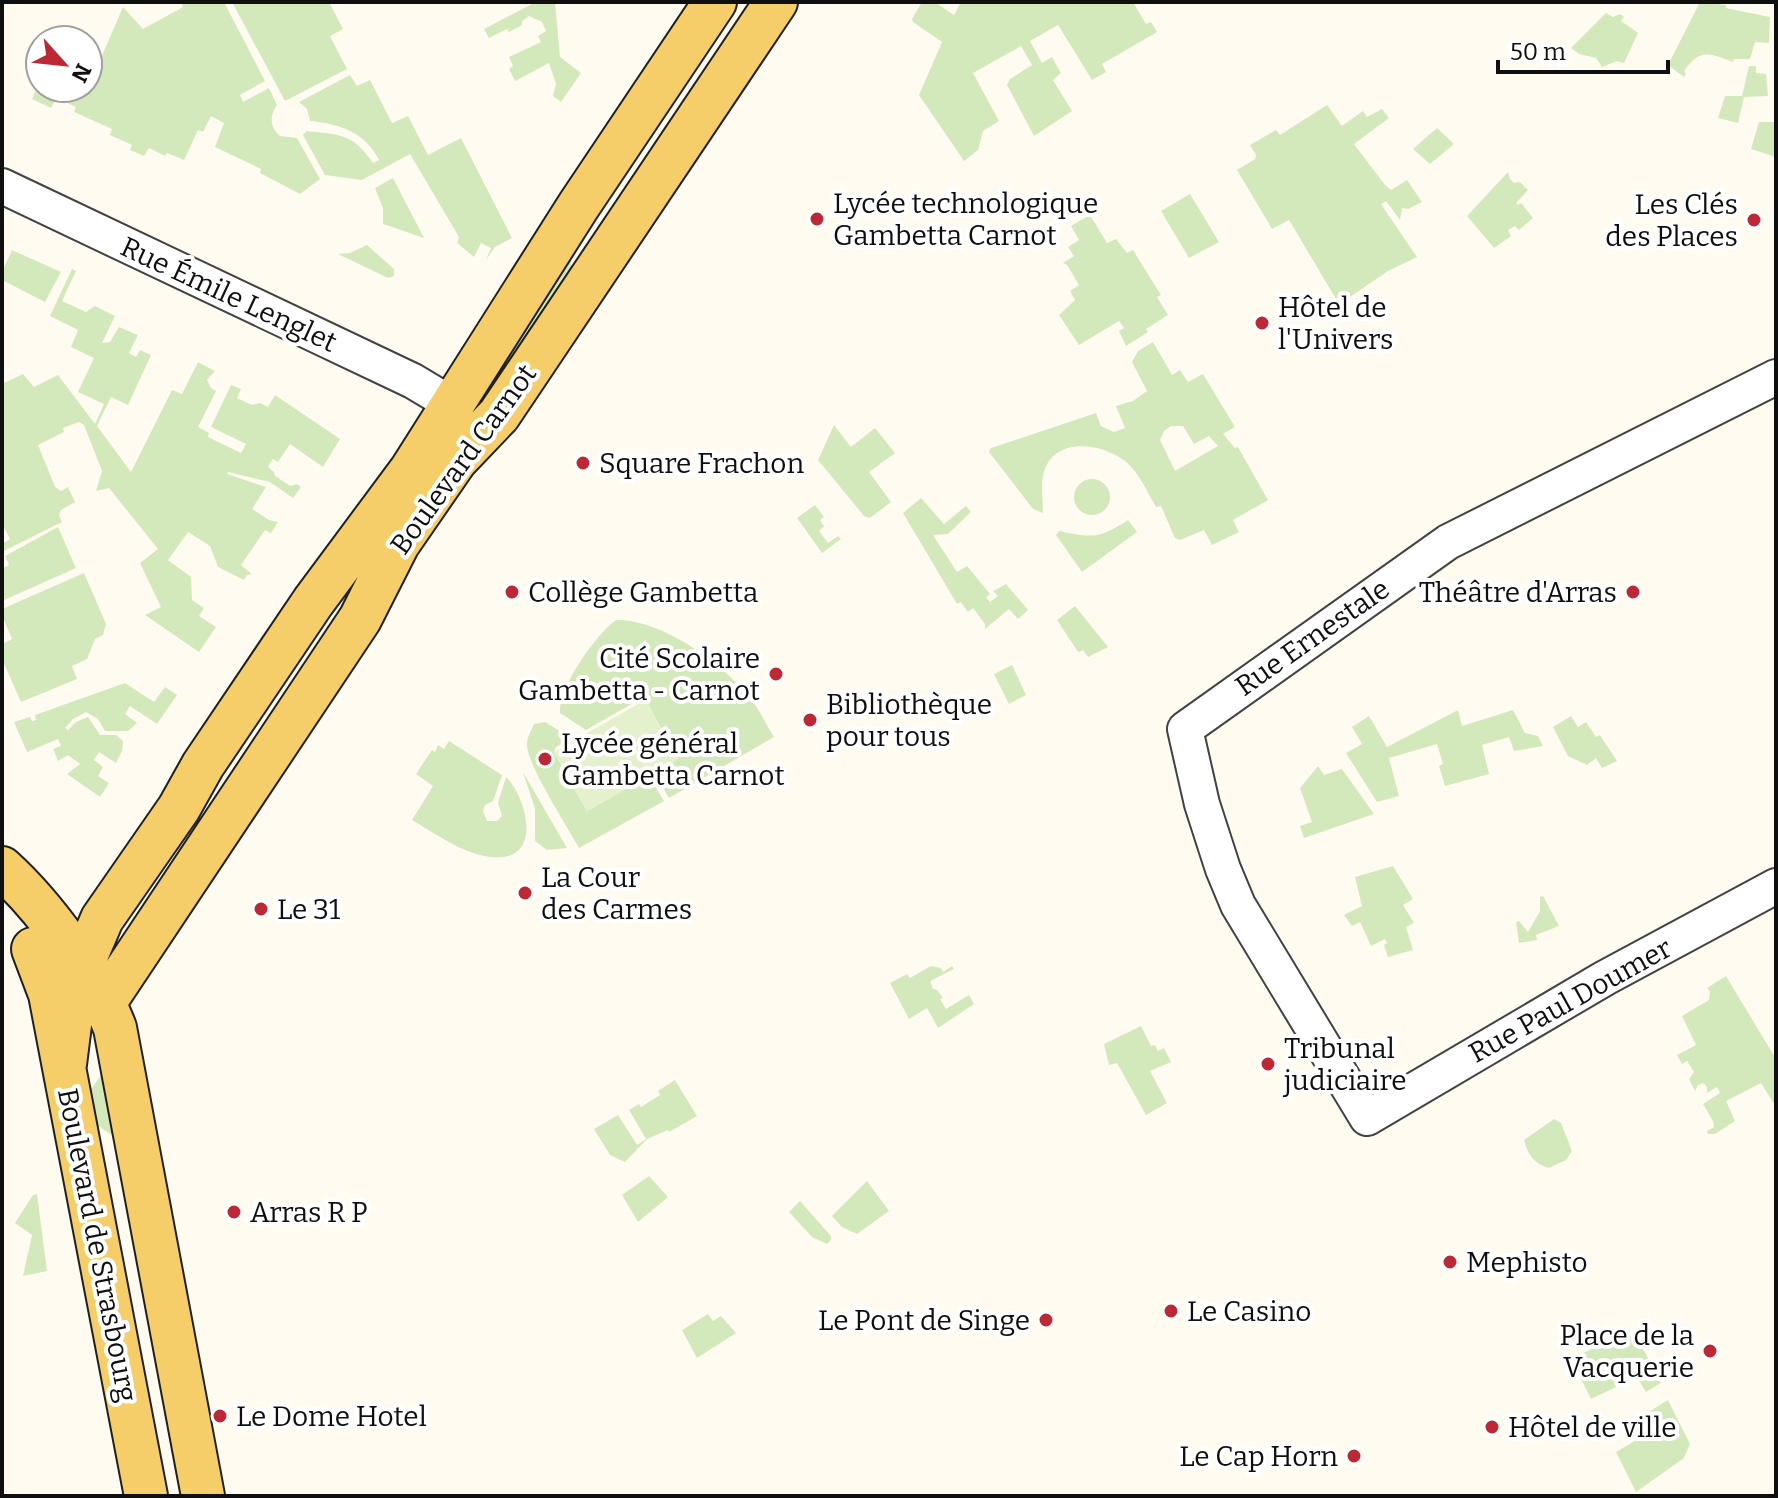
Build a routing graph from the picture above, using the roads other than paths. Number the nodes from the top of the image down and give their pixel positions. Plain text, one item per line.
1 (715, 2) edge
2 (776, 2) edge
3 (2, 186) edge
4 (1776, 377) edge
5 (453, 405) junction
6 (2, 848) edge
7 (10, 885) edge
8 (1776, 886) edge
9 (98, 925) junction
10 (43, 937) junction
11 (78, 991) junction
12 (1367, 1118) joint
13 (146, 1496) edge
14 (203, 1496) edge

1 - 5 main road, Boulevard Carnot
2 - 11 main road, Boulevard Carnot
3 - 5 street, Rue Émile Lenglet
4 - 12 street, Rue Ernestale
5 - 9 main road, Boulevard Carnot
6 - 7 street
7 - 10 main road
8 - 12 street, Rue Paul Doumer
9 - 10 main road
9 - 11 main road, Boulevard Carnot
10 - 11 main road
11 - 13 main road, Boulevard de Strasbourg
11 - 14 main road, Boulevard de Strasbourg

